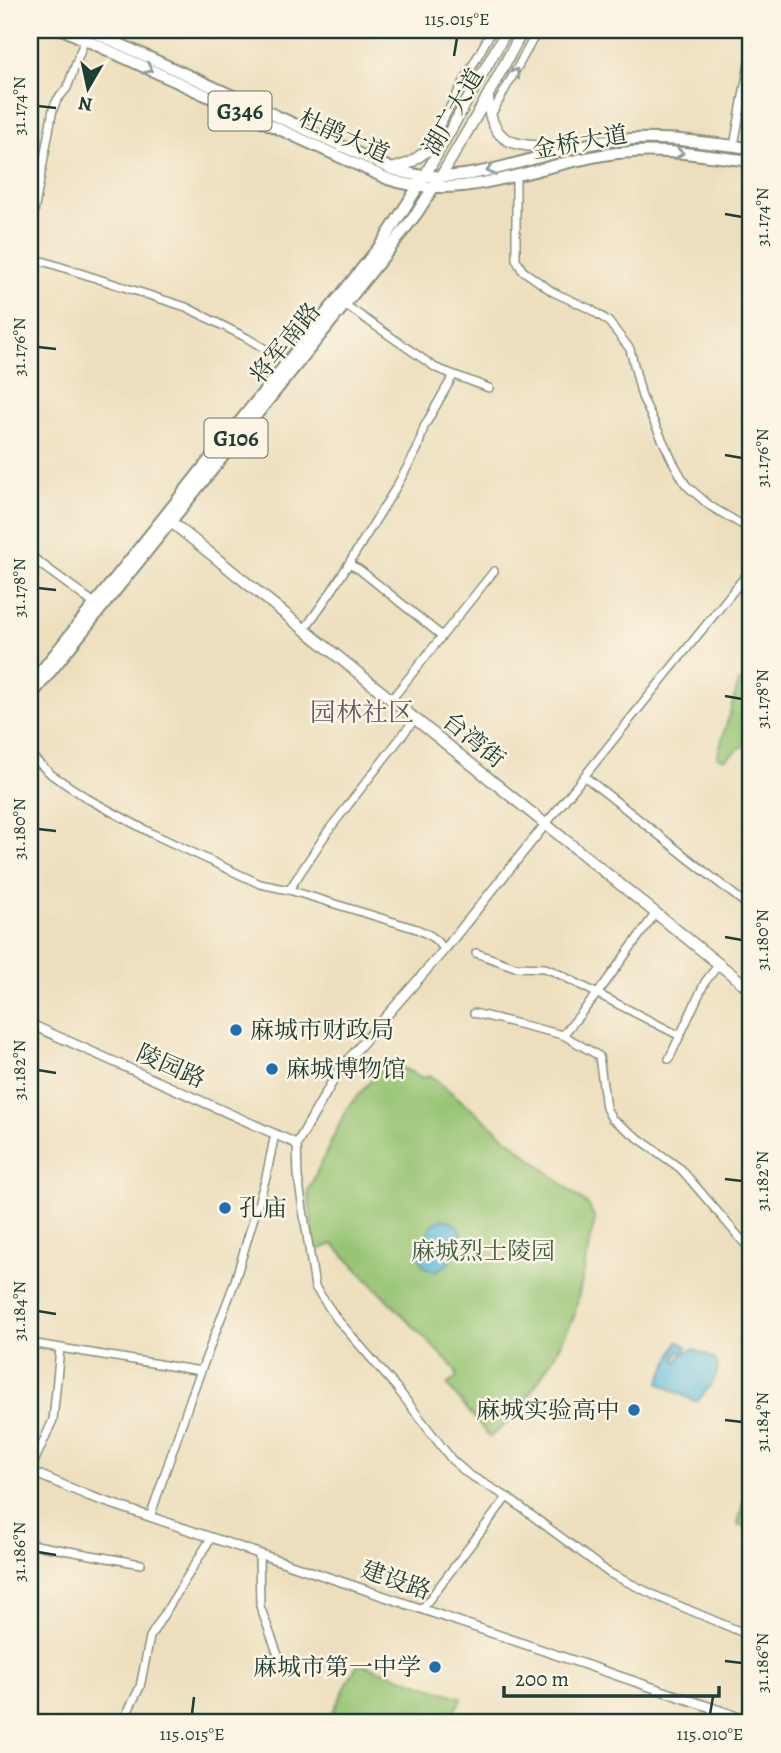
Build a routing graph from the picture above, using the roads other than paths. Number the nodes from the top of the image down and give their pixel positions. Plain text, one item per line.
1 (64, 30) edge
2 (492, 30) edge
3 (507, 30) edge
4 (523, 30) edge
5 (538, 30) edge
6 (87, 35) edge
7 (751, 52) edge
8 (488, 95) junction
9 (491, 116) junction
10 (449, 135) junction
11 (734, 146) junction
12 (577, 147) junction
13 (751, 148) edge
14 (426, 152) junction
15 (751, 161) edge
16 (392, 169) junction
17 (516, 175) junction
18 (440, 178) junction
19 (421, 182) junction
20 (433, 188) junction
21 (30, 234) edge
22 (30, 257) edge
23 (344, 304) junction
24 (287, 362) junction
25 (453, 376) junction
26 (489, 388) dead end
27 (170, 521) junction
28 (751, 530) edge
29 (30, 556) edge
30 (349, 564) junction
31 (751, 569) edge
32 (494, 571) dead end
33 (94, 604) junction
34 (304, 630) junction
35 (442, 636) junction
36 (30, 685) edge
37 (30, 697) edge
38 (391, 700) junction
39 (415, 719) junction
40 (30, 755) edge
41 (584, 776) junction
42 (545, 825) junction
43 (289, 890) junction
44 (751, 908) edge
45 (655, 914) junction
46 (445, 949) junction
47 (476, 953) dead end
48 (719, 964) junction
49 (751, 990) edge
50 (598, 993) junction
51 (474, 1013) dead end
52 (30, 1024) edge
53 (563, 1035) junction
54 (680, 1036) junction
55 (669, 1059) dead end
56 (275, 1134) junction
57 (297, 1144) junction
58 (751, 1251) edge
59 (30, 1343) edge
60 (60, 1348) junction
61 (201, 1371) junction
62 (30, 1471) edge
63 (507, 1497) junction
64 (150, 1517) junction
65 (211, 1538) junction
66 (30, 1544) edge
67 (259, 1554) junction
68 (141, 1564) dead end
69 (422, 1609) junction
70 (751, 1636) edge
71 (278, 1655) dead end
72 (713, 1708) junction
73 (751, 1721) edge
74 (122, 1723) edge
75 (708, 1723) edge

1 - 6 highway, 杜鹃大道 / G346
2 - 14 street
3 - 10 main road, 湖广大道
4 - 8 main road, 湖广大道
9 -> 5 street
6 - 16 highway, 杜鹃大道 / G346
6 -> 19 highway, 杜鹃大道 / G346
6 - 21 street
7 - 11 street
8 - 9 main road
8 - 18 main road, 湖广大道
9 - 12 main road
10 - 14 main road
10 - 19 main road, 湖广大道
11 - 12 highway, 金桥大道
11 - 13 highway, 金桥大道
12 -> 18 highway, 金桥大道
14 - 16 main road
17 -> 15 highway, 金桥大道
16 - 19 highway, 杜鹃大道 / G346
17 - 20 highway, 金桥大道
17 - 28 street
18 - 19 highway, 金桥大道
18 - 20 highway, 将军南路 / G106
19 - 20 highway, 金桥大道
19 - 24 highway, 将军南路 / G106
20 - 23 highway, 将军南路 / G106
22 - 24 street
23 - 25 street
23 - 27 highway, 将军南路 / G106
24 - 33 highway, 将军南路 / G106
25 - 26 street
25 - 30 street
27 - 34 main road, 台湾街
27 - 37 highway, 将军南路 / G106
29 - 33 street
30 - 34 street
30 - 35 street
31 - 41 street
32 - 35 street
33 - 36 highway, 将军南路 / G106
34 - 38 main road, 台湾街
35 - 38 street
38 - 39 main road, 台湾街
39 - 42 main road, 台湾街
39 - 43 street
40 - 43 street
41 - 42 street
41 - 44 street
42 - 45 main road, 台湾街
42 - 46 street
43 - 46 street
45 - 48 main road, 台湾街
45 - 50 street
46 - 57 street
47 - 50 street
48 - 49 main road, 台湾街
48 - 54 street
50 - 53 street
50 - 54 street
51 - 53 street
52 - 56 street, 陵园路
53 - 58 street
54 - 55 street
56 - 57 street, 陵园路
56 - 61 street
57 - 63 street
59 - 60 street
60 - 61 street
60 - 62 street
61 - 64 street
62 - 64 street, 建设路
63 - 69 street
63 - 70 street
64 - 65 street, 建设路
65 - 67 street, 建设路
65 - 74 street
66 - 68 street
67 - 69 street, 建设路
67 - 71 street
69 - 72 street, 建设路
72 - 73 street, 建设路
72 - 75 street

